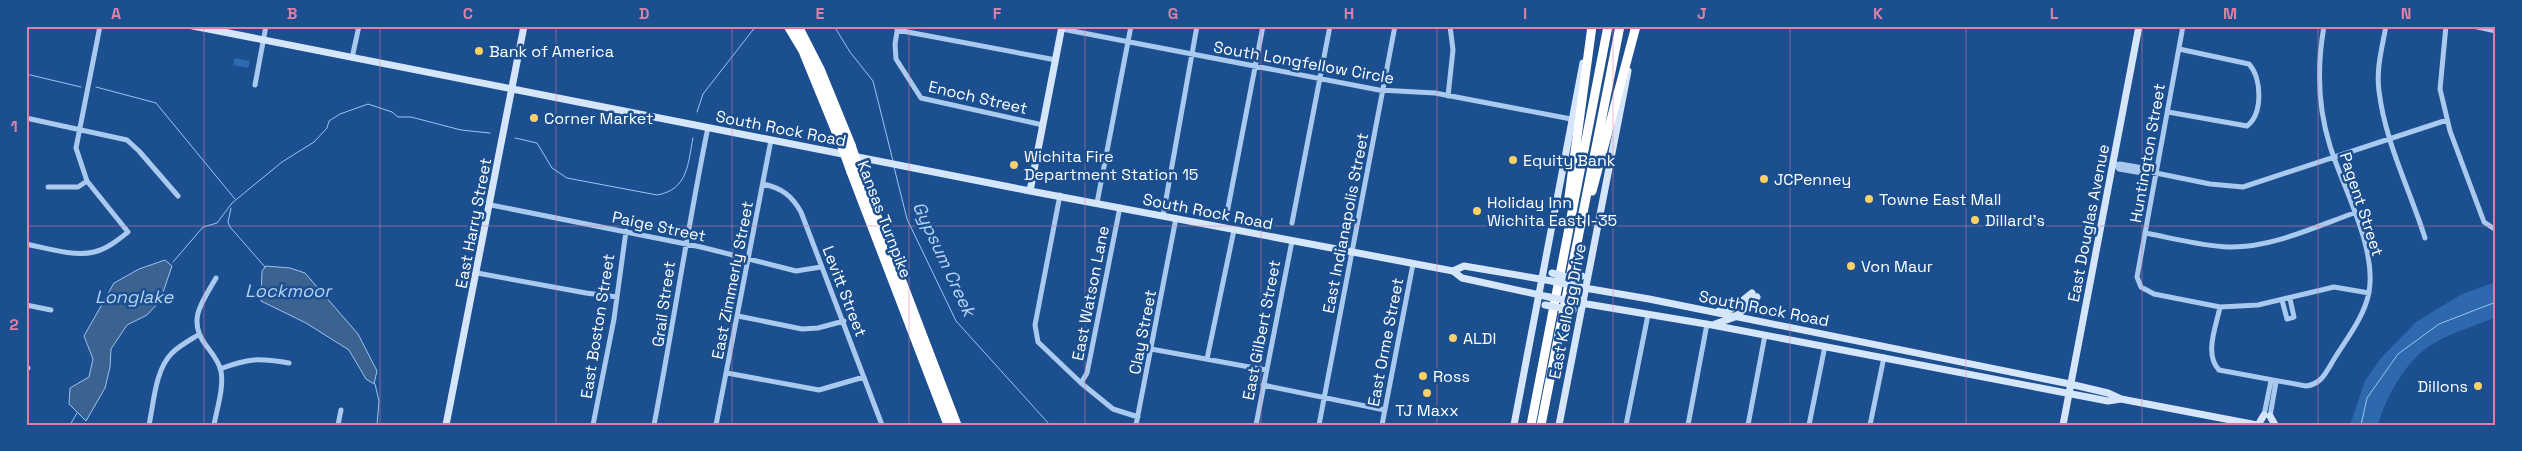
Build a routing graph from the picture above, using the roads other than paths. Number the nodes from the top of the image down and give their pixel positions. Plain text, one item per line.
1 (100, 26) edge
2 (193, 26) edge
3 (266, 26) edge
4 (359, 26) edge
5 (524, 26) edge
6 (788, 26) edge
7 (798, 26) edge
8 (1131, 26) edge
9 (1197, 26) edge
10 (1263, 26) edge
11 (1330, 26) edge
12 (1395, 26) edge
13 (1450, 26) edge
14 (1592, 26) edge
15 (1608, 26) edge
16 (1620, 26) edge
17 (1636, 26) edge
18 (2139, 26) edge
19 (2184, 26) edge
20 (2324, 26) edge
21 (2386, 26) edge
22 (2446, 26) edge
23 (2473, 26) edge
24 (898, 28) edge
25 (1062, 28) edge
26 (2496, 31) edge
27 (263, 41) junction
28 (1128, 42) junction
29 (2179, 50) junction
30 (1192, 54) junction
31 (352, 58) junction
32 (1056, 60) junction
33 (1256, 66) junction
34 (1319, 78) junction
35 (255, 85) dead end
36 (513, 88) junction
37 (1382, 91) junction
38 (1448, 96) junction
39 (2168, 112) junction
40 (26, 118) edge
41 (1571, 119) junction
42 (2448, 120) junction
43 (1044, 125) junction
44 (708, 127) junction
45 (79, 129) junction
46 (2390, 138) junction
47 (771, 140) junction
48 (2334, 158) junction
49 (2115, 165) junction
50 (856, 172) junction
51 (2154, 173) junction
52 (87, 181) junction
53 (763, 184) junction
54 (48, 187) dead end
55 (1030, 191) junction
56 (1060, 195) junction
57 (178, 196) dead end
58 (1098, 203) junction
59 (491, 205) junction
60 (1120, 207) junction
61 (1227, 213) dead end
62 (2354, 213) junction
63 (1162, 216) junction
64 (1176, 218) junction
65 (1292, 223) dead end
66 (1234, 230) junction
67 (2496, 230) edge
68 (626, 231) junction
69 (2145, 233) junction
70 (2425, 238) dead end
71 (1292, 241) junction
72 (26, 244) edge
73 (685, 244) junction
74 (1352, 252) junction
75 (748, 260) junction
76 (1544, 262) junction
77 (1413, 264) junction
78 (822, 266) junction
79 (1590, 266) junction
80 (1561, 269) junction
81 (1453, 271) junction
82 (1571, 271) junction
83 (477, 273) junction
84 (1552, 277) junction
85 (216, 278) dead end
86 (1541, 279) junction
87 (1582, 288) junction
88 (2369, 293) junction
89 (1538, 295) junction
90 (617, 296) junction
91 (2290, 299) junction
92 (2282, 300) junction
93 (1579, 303) junction
94 (1750, 304) junction
95 (26, 305) edge
96 (2220, 307) junction
97 (51, 310) dead end
98 (1709, 312) junction
99 (1535, 314) junction
100 (1648, 315) junction
101 (738, 316) junction
102 (1735, 317) junction
103 (844, 321) junction
104 (1579, 322) junction
105 (1762, 322) junction
106 (1709, 324) junction
107 (198, 335) junction
108 (1766, 335) junction
109 (1825, 346) junction
110 (1151, 349) junction
111 (1884, 357) junction
112 (1208, 359) junction
113 (289, 363) dead end
114 (220, 369) junction
115 (1266, 370) junction
116 (727, 373) junction
117 (864, 377) junction
118 (2273, 381) junction
119 (1081, 383) junction
120 (2070, 384) junction
121 (1263, 385) junction
122 (2069, 392) junction
123 (1325, 397) junction
124 (2121, 399) junction
125 (341, 410) dead end
126 (1385, 410) junction
127 (2267, 416) junction
128 (1138, 417) junction
129 (150, 425) edge
130 (214, 425) edge
131 (338, 425) edge
132 (446, 425) edge
133 (593, 425) edge
134 (654, 425) edge
135 (716, 425) edge
136 (882, 425) edge
137 (948, 425) edge
138 (957, 425) edge
139 (1136, 425) edge
140 (1256, 425) edge
141 (1319, 425) edge
142 (1382, 425) edge
143 (1514, 425) edge
144 (1531, 425) edge
145 (1541, 425) edge
146 (1559, 425) edge
147 (1626, 425) edge
148 (1688, 425) edge
149 (1748, 425) edge
150 (1809, 425) edge
151 (1870, 425) edge
152 (2063, 425) edge
153 (2257, 425) edge
154 (2275, 425) edge

1 - 45 street
2 - 27 main road, South Rock Road
3 - 27 street
4 - 31 street
5 - 36 main road, East Harry Street
6 - 50 highway, Kansas Turnpike, bridge
7 - 50 highway, Kansas Turnpike, bridge
8 - 28 street, East Watson Lane
9 - 30 street
10 - 33 street
11 - 34 street
12 - 37 street, East Indianapolis Street
13 - 38 street
14 - 41 main road, East Kellogg Drive
14 - 80 highway
15 - 80 highway
16 - 82 highway
17 - 79 main road, East Kellogg Drive
17 - 82 highway
18 - 49 main road, East Douglas Avenue
19 - 29 street, Huntington Street
20 - 48 street, Pagent Street
21 - 46 street
22 - 42 street
23 - 26 street
24 - 32 street
24 - 43 street, Enoch Street
25 - 28 street, South Longfellow Circle
25 - 32 main road
27 - 31 main road, South Rock Road
27 - 35 street
28 - 30 street, South Longfellow Circle
28 - 58 street, East Watson Lane
29 - 39 street, Huntington Street
29 - 39 street
30 - 33 street, South Longfellow Circle
30 - 63 street
31 - 36 main road, South Rock Road
32 - 43 main road
33 - 34 street, South Longfellow Circle
33 - 61 street
34 - 37 street, South Longfellow Circle
34 - 65 street
36 - 44 main road, South Rock Road
36 - 59 main road, East Harry Street
37 - 38 street, South Longfellow Circle
37 - 74 street, East Indianapolis Street
38 - 41 street, South Longfellow Circle
39 - 51 street, Huntington Street
40 - 45 street
41 - 76 main road, East Kellogg Drive
42 - 46 street
42 - 67 street
43 - 55 main road
44 - 47 main road, South Rock Road
44 - 73 street, Grail Street
45 - 52 street
45 - 57 street
46 - 48 street
46 - 70 street
47 - 53 street, East Zimmerly Street
47 - 55 main road, South Rock Road
48 - 51 street
48 - 62 street, Pagent Street
49 - 51 street
49 - 120 main road, East Douglas Avenue
50 - 137 highway, Kansas Turnpike
50 - 138 highway, Kansas Turnpike
51 - 69 street, Huntington Street
52 - 54 street
52 - 72 street
53 - 75 street, East Zimmerly Street
53 - 78 street, Levitt Street
55 - 56 main road, South Rock Road
56 - 58 main road, South Rock Road
56 - 119 street
58 - 60 main road, South Rock Road
59 - 68 street, Paige Street
59 - 83 main road, East Harry Street
60 - 63 main road, South Rock Road
60 - 119 street, East Watson Lane
62 - 69 street
62 - 88 street, Pagent Street
63 - 64 main road, South Rock Road
64 - 66 main road, South Rock Road
64 - 110 street, Clay Street
66 - 71 main road, South Rock Road
66 - 112 street
68 - 73 street, Paige Street
68 - 90 street, East Boston Street
69 - 96 street, Huntington Street
71 - 74 main road, South Rock Road
71 - 115 street, East Gilbert Street
73 - 75 street, Paige Street
73 - 134 street, Grail Street
74 - 77 main road, South Rock Road
74 - 123 street, East Indianapolis Street
75 - 78 street, Paige Street
75 - 101 street, East Zimmerly Street
76 - 84 main road
76 - 86 main road, East Kellogg Drive
77 - 81 main road, South Rock Road
77 - 126 street, East Orme Street
78 - 103 street, Levitt Street
79 - 84 main road, bridge
79 - 87 main road, East Kellogg Drive
80 - 144 highway
81 - 86 main road, South Rock Road
81 - 89 main road, South Rock Road
82 - 145 highway
83 - 90 street
83 - 132 main road, East Harry Street
84 - 86 main road, South Rock Road
84 - 87 main road, South Rock Road, bridge
85 - 107 street
86 - 89 main road, East Kellogg Drive
87 - 93 main road, East Kellogg Drive
87 - 98 main road, South Rock Road
88 - 91 street
88 - 118 street, Pagent Street
89 - 93 main road, South Rock Road, bridge
89 - 99 main road, East Kellogg Drive
90 - 133 street, East Boston Street
91 - 92 street
91 - 92 street
92 - 96 street
93 - 100 main road, South Rock Road
93 - 104 main road, East Kellogg Drive
94 - 98 main road
94 - 102 main road
94 - 105 main road
95 - 97 street
96 - 118 street, Pagent Street
98 - 102 main road, South Rock Road
99 - 104 main road, bridge
99 - 143 main road, East Kellogg Drive
100 - 106 main road, South Rock Road
100 - 147 street
101 - 103 street
101 - 116 street, East Zimmerly Street
102 - 105 main road, South Rock Road
102 - 106 main road
103 - 117 street, Levitt Street
104 - 146 main road, East Kellogg Drive
105 - 120 main road, South Rock Road
106 - 108 main road, South Rock Road
106 - 148 street
107 - 114 street
107 - 129 street
108 - 109 main road, South Rock Road
108 - 149 street
109 - 111 main road, South Rock Road
109 - 150 street
110 - 112 street
110 - 128 street, Clay Street
111 - 122 main road, South Rock Road
111 - 151 street
112 - 115 street
113 - 114 street
114 - 130 street
115 - 121 street, East Gilbert Street
116 - 117 street
116 - 135 street, East Zimmerly Street
117 - 136 street, Levitt Street
118 - 127 street
119 - 128 street
120 - 122 main road, East Douglas Avenue
120 - 124 main road, South Rock Road
121 - 123 street
121 - 140 street, East Gilbert Street
122 - 124 main road, South Rock Road
122 - 152 main road, East Douglas Avenue
123 - 126 street
123 - 141 street, East Indianapolis Street
124 - 153 main road
125 - 131 street
126 - 142 street, East Orme Street
127 - 153 main road
127 - 154 main road
128 - 139 street, Clay Street

